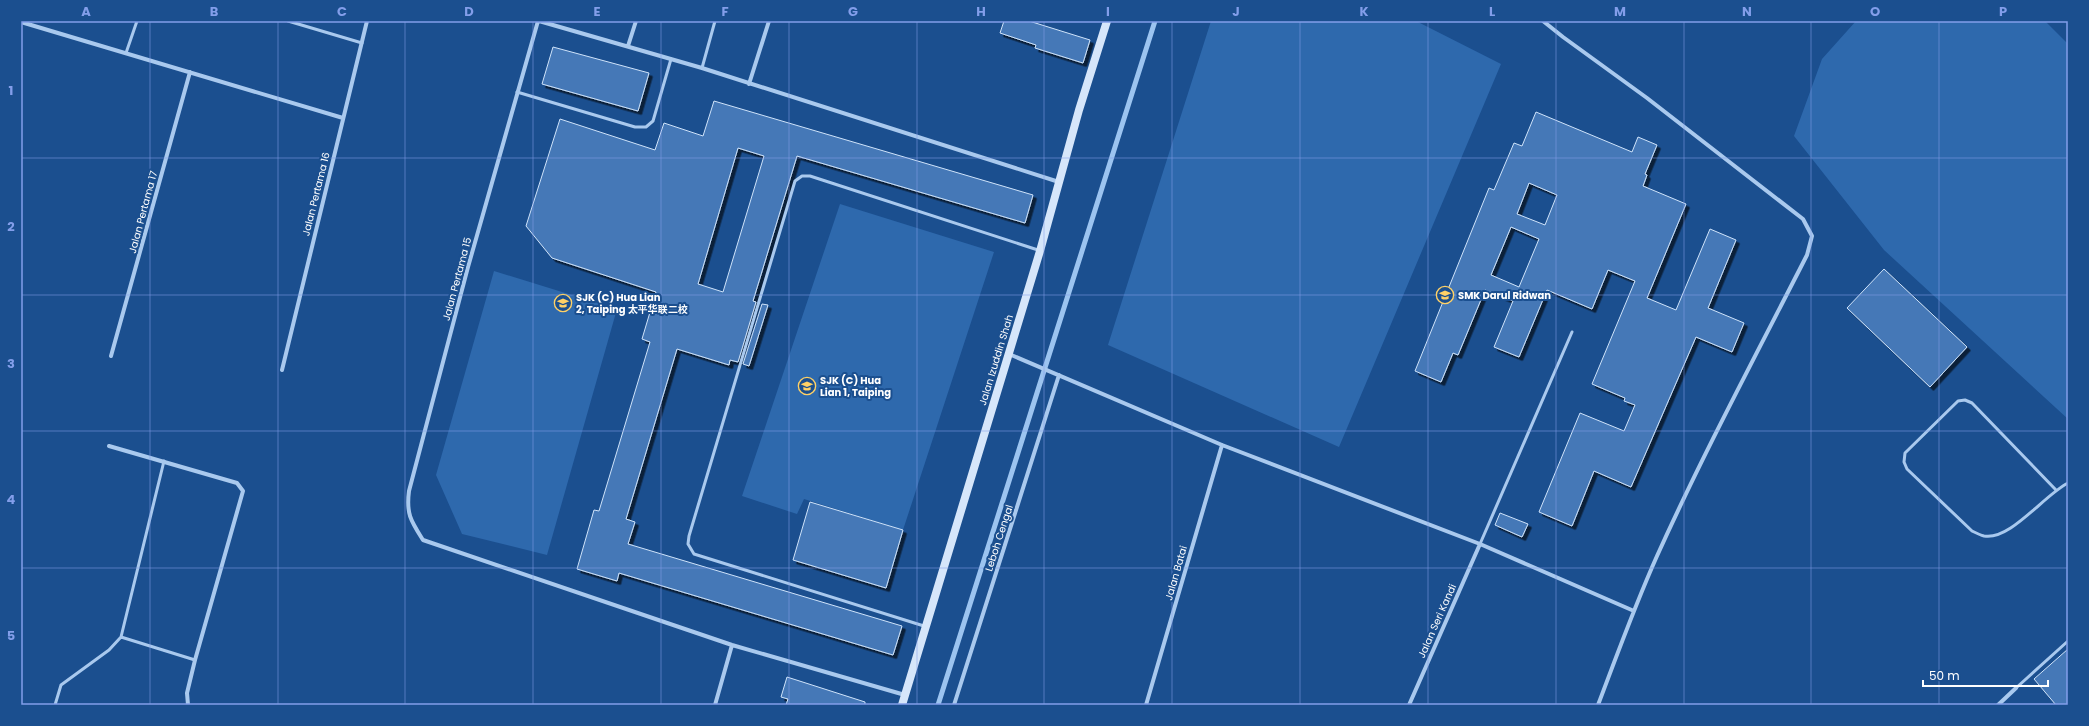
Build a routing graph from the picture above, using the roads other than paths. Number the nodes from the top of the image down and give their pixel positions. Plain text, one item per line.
1 (137, 21) edge
2 (288, 21) edge
3 (367, 21) edge
4 (538, 21) edge
5 (636, 21) edge
6 (715, 21) edge
7 (769, 21) edge
8 (1107, 21) edge
9 (1543, 21) edge
10 (21, 22) edge
11 (362, 43) junction
12 (628, 46) junction
13 (126, 53) junction
14 (671, 59) junction
15 (702, 68) junction
16 (190, 72) junction
17 (749, 84) junction
18 (517, 92) junction
19 (343, 118) junction
20 (1060, 183) junction
21 (1040, 251) junction
22 (1572, 332) dead end
23 (1008, 354) junction
24 (111, 356) dead end
25 (282, 370) dead end
26 (1059, 375) junction
27 (1222, 445) junction
28 (109, 446) dead end
29 (164, 461) junction
30 (2068, 483) edge
31 (2056, 490) junction
32 (1480, 544) junction
33 (1634, 611) junction
34 (925, 627) junction
35 (121, 637) junction
36 (2068, 641) edge
37 (732, 645) junction
38 (195, 660) junction
39 (2016, 688) joint
40 (905, 695) junction
41 (55, 705) edge
42 (188, 705) edge
43 (715, 705) edge
44 (902, 705) edge
45 (954, 705) edge
46 (1146, 705) edge
47 (1409, 705) edge
48 (1598, 705) edge
49 (1998, 705) edge

1 - 13 lane
2 - 11 lane
3 - 11 street, Jalan Pertama 16
4 - 12 street
4 - 18 street, Jalan Pertama 15
5 - 12 street
6 - 15 lane
7 - 17 street
8 - 20 main road, Jalan Izuddin Shah
9 - 33 street
10 - 13 street
11 - 19 street, Jalan Pertama 16
12 - 14 street
13 - 16 street
14 - 15 street
14 - 18 lane
15 - 17 street
16 - 19 street
16 - 24 street, Jalan Pertama 17
17 - 20 street
18 - 37 street, Jalan Pertama 15
19 - 25 street, Jalan Pertama 16
20 - 21 main road, Jalan Izuddin Shah
21 - 23 main road, Jalan Izuddin Shah
21 - 34 lane
22 - 32 lane
23 - 26 street
23 - 34 main road, Jalan Izuddin Shah
26 - 27 street
26 - 45 street, Leboh Cengal
27 - 32 street
27 - 46 street, Jalan Batai
28 - 29 street
29 - 35 lane
29 - 38 street
30 - 31 lane
31 - 31 lane
32 - 33 street
32 - 47 street, Jalan Seri Kandi
33 - 48 street
34 - 40 main road, Jalan Izuddin Shah
35 - 38 lane
35 - 41 lane
36 - 39 lane
37 - 40 street
37 - 43 street
38 - 42 street
39 - 49 street
40 - 44 main road, Jalan Izuddin Shah

